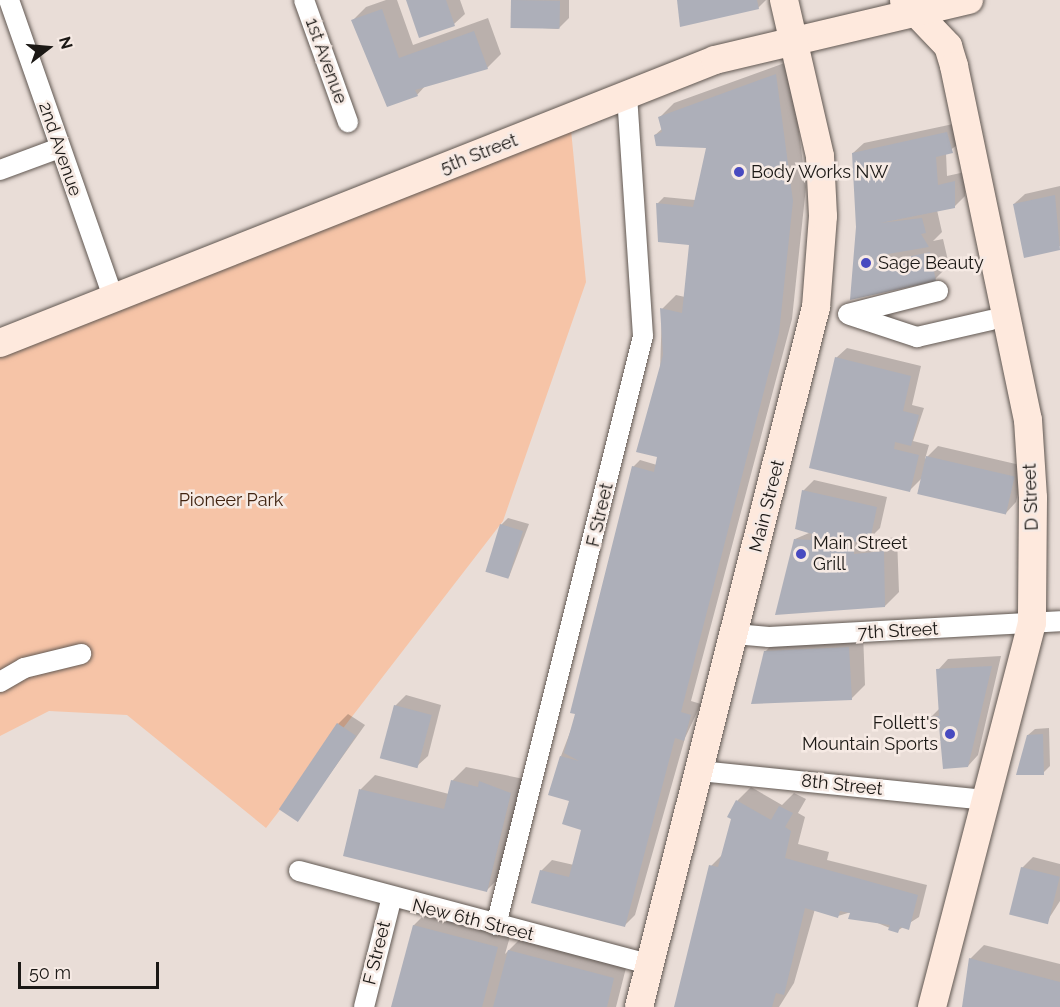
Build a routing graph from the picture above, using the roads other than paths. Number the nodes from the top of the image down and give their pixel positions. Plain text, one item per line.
1 (9, 0) edge
2 (304, 0) edge
3 (784, 0) edge
4 (969, 0) edge
5 (909, 6) edge
6 (794, 42) junction
7 (627, 98) junction
8 (348, 122) dead end
9 (59, 148) junction
10 (0, 170) edge
11 (938, 291) dead end
12 (113, 297) junction
13 (991, 320) dead end
14 (0, 343) edge
15 (1060, 621) edge
16 (1032, 623) junction
17 (735, 634) junction
18 (81, 654) dead end
19 (0, 682) edge
20 (700, 771) junction
21 (985, 800) junction
22 (299, 871) dead end
23 (391, 900) junction
24 (496, 925) junction
25 (650, 964) junction
26 (363, 1007) edge
27 (639, 1007) edge
28 (932, 1007) edge

1 - 9 street, 2nd Avenue
2 - 8 street, 1st Avenue
3 - 6 main road, Main Street
4 - 5 main road, 5th Street
5 - 6 main road, 5th Street
5 - 16 main road, D Street
6 - 7 main road, 5th Street
6 - 17 main road, Main Street
7 - 12 main road, 5th Street
7 - 24 street, F Street
9 - 10 street
9 - 12 street, 2nd Avenue
11 - 13 street
12 - 14 main road, 5th Street
15 - 16 street, 7th Street
16 - 17 street, 7th Street
16 - 21 main road, D Street
17 - 20 main road, Main Street
18 - 19 street
20 - 21 street, 8th Street
20 - 25 main road, Main Street
21 - 28 main road, D Street
22 - 23 street, New 6th Street
23 - 24 street, New 6th Street
23 - 26 street, F Street
24 - 25 street, New 6th Street
25 - 27 main road, Main Street

